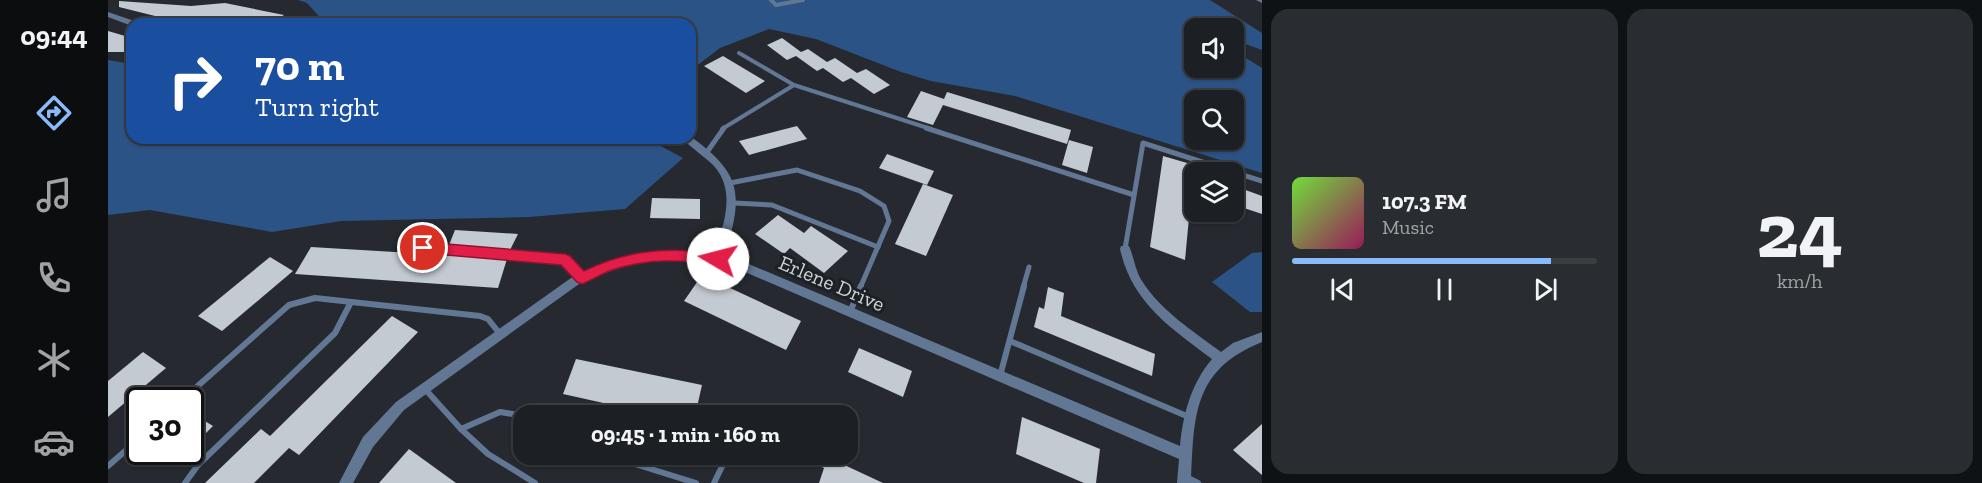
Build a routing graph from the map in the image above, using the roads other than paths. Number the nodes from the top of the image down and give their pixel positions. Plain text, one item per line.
1 (771, 0) edge
2 (802, 0) edge
3 (108, 14) edge
4 (126, 21) edge
5 (739, 52) dead end
6 (794, 85) junction
7 (696, 144) edge
8 (707, 152) junction
9 (1262, 182) edge
10 (730, 183) junction
11 (1134, 195) junction
12 (734, 203) junction
13 (878, 247) junction
14 (423, 248) dead end
15 (1125, 249) joint
16 (718, 259) junction
17 (1029, 267) dead end
18 (582, 278) junction
19 (351, 302) junction
20 (850, 312) junction
21 (500, 334) junction
22 (1262, 338) edge
23 (1010, 341) junction
24 (1221, 358) junction
25 (1000, 376) junction
26 (197, 387) edge
27 (424, 387) junction
28 (513, 411) edge
29 (1189, 417) junction
30 (461, 429) junction
31 (126, 450) edge
32 (1186, 455) junction
33 (637, 465) edge
34 (723, 465) edge
35 (108, 466) edge
36 (1184, 480) edge
37 (185, 483) edge
38 (346, 483) edge
39 (535, 483) edge
40 (696, 483) edge
41 (714, 483) edge
42 (1198, 483) edge

1 - 2 lane
3 - 4 street
5 - 6 lane
6 - 8 lane
6 - 11 lane
7 - 8 street
8 - 10 street
9 - 11 lane
10 - 12 street
10 - 13 lane
11 - 15 lane
12 - 13 lane
12 - 16 street
13 - 20 lane
14 - 18 lane
15 - 24 street
16 - 18 street, Erlene Drive
16 - 20 street, Erlene Drive
17 - 23 lane
18 - 21 street, Erlene Drive
19 - 21 lane
19 - 26 lane
19 - 37 lane
20 - 25 street, Erlene Drive
21 - 27 street, Erlene Drive
22 - 24 street
23 - 25 lane
23 - 29 lane
24 - 29 street
25 - 32 street, Erlene Drive
27 - 30 lane
27 - 38 street, Erlene Drive
28 - 30 lane
29 - 32 street
30 - 39 lane
31 - 35 lane
32 - 36 street
33 - 40 lane
34 - 41 lane
36 - 42 lane

